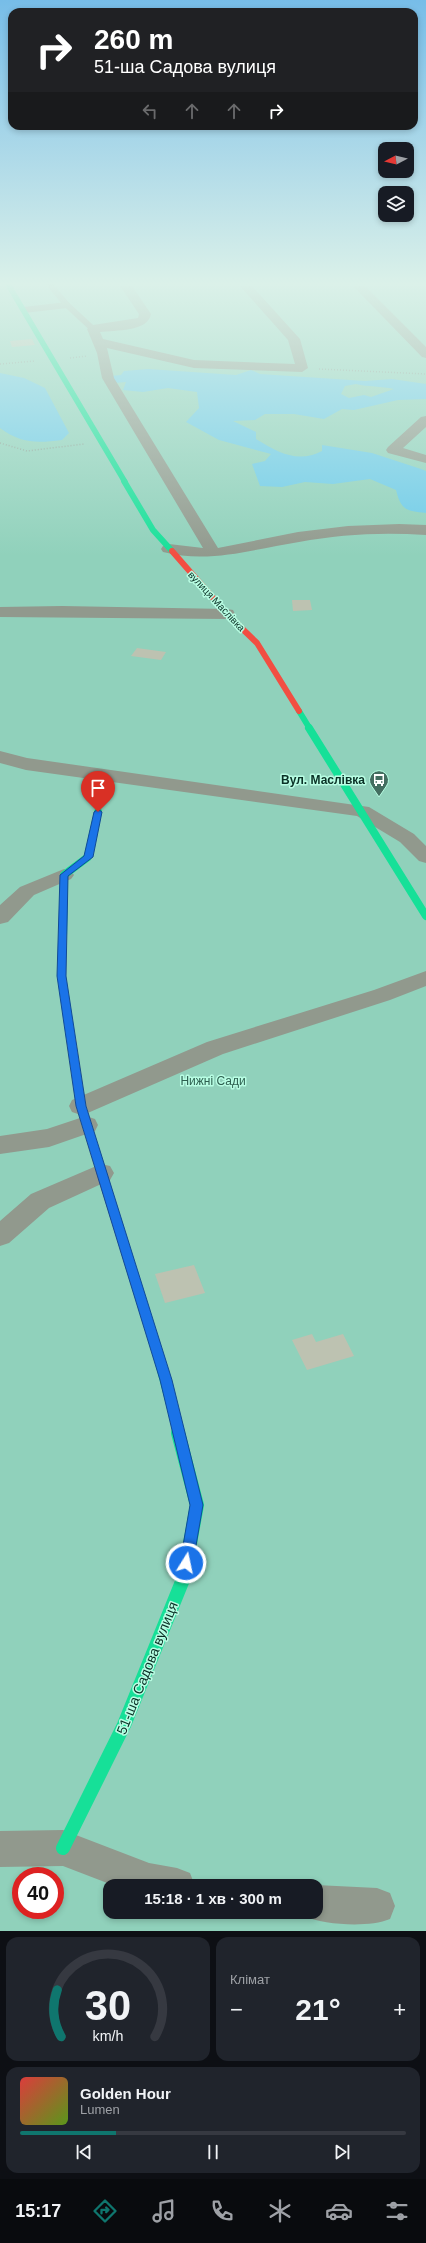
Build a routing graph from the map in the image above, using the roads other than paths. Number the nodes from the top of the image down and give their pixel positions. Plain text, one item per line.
1 (64, 376) edge
2 (108, 376) edge
3 (426, 420) edge
4 (426, 459) edge
5 (426, 530) edge
6 (169, 549) junction
7 (214, 553) junction
8 (0, 612) edge
9 (227, 614) junction
10 (0, 757) edge
11 (98, 812) dead end
12 (362, 812) junction
13 (416, 839) edge
14 (426, 857) edge
15 (64, 875) junction
16 (426, 916) edge
17 (0, 917) edge
18 (426, 978) edge
19 (84, 1115) junction
20 (0, 1145) edge
21 (101, 1173) junction
22 (0, 1236) edge
23 (0, 1848) edge
24 (63, 1848) junction
25 (141, 1879) edge
26 (323, 1903) edge
27 (377, 1906) dead end

1 - 6 street, вулиця Маслівка
2 - 7 street
3 - 4 street
5 - 7 street
6 - 7 street
6 - 9 street, вулиця Маслівка
8 - 9 street
9 - 12 street, вулиця Маслівка
10 - 12 street
11 - 15 street
12 - 13 street
12 - 16 street, вулиця Маслівка
13 - 14 street
15 - 17 street
15 - 19 street, 51-ша Садова вулиця
18 - 19 street
19 - 20 street
19 - 21 street, 51-ша Садова вулиця
21 - 22 street
21 - 24 street, 51-ша Садова вулиця
23 - 24 street
24 - 25 street
26 - 27 street

